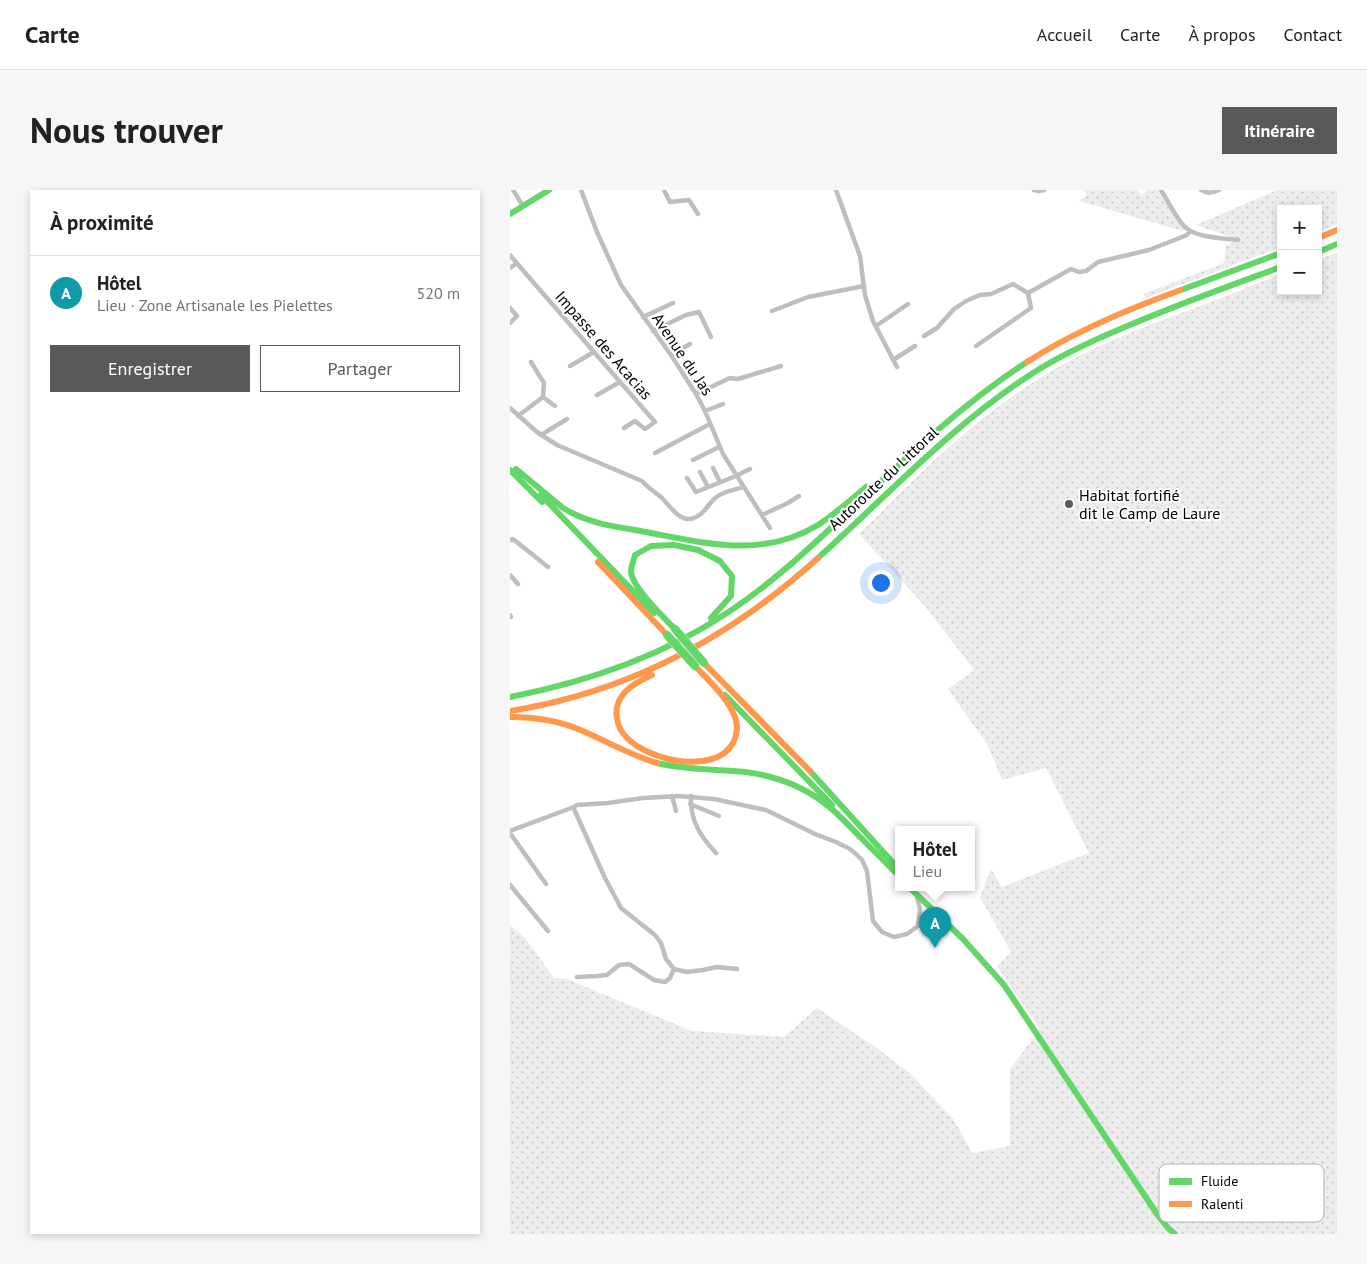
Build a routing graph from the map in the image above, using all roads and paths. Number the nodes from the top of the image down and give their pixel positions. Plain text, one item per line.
1 (513, 190) edge
2 (549, 190) edge
3 (588, 190) edge
4 (664, 190) edge
5 (836, 190) edge
6 (1034, 190) edge
7 (1044, 190) edge
8 (1161, 190) edge
9 (1201, 190) edge
10 (1219, 190) edge
11 (582, 192) edge
12 (523, 206) junction
13 (510, 214) edge
14 (698, 214) dead end
15 (1337, 230) edge
16 (1190, 231) junction
17 (1322, 236) edge
18 (1238, 240) dead end
19 (1337, 244) edge
20 (1322, 250) edge
21 (510, 254) edge
22 (1277, 255) edge
23 (516, 262) junction
24 (510, 268) edge
25 (1277, 268) edge
26 (864, 286) junction
27 (1028, 293) junction
28 (673, 303) dead end
29 (908, 304) dead end
30 (510, 308) edge
31 (772, 311) dead end
32 (643, 317) junction
33 (510, 324) edge
34 (876, 326) junction
35 (653, 331) junction
36 (924, 336) dead end
37 (711, 338) dead end
38 (690, 344) dead end
39 (914, 346) dead end
40 (976, 346) dead end
41 (594, 352) junction
42 (671, 354) junction
43 (893, 360) junction
44 (531, 362) dead end
45 (570, 366) dead end
46 (781, 366) dead end
47 (897, 367) dead end
48 (620, 382) junction
49 (696, 394) junction
50 (597, 395) dead end
51 (544, 397) junction
52 (722, 404) dead end
53 (555, 406) dead end
54 (510, 408) edge
55 (705, 412) junction
56 (518, 416) junction
57 (567, 419) dead end
58 (710, 424) junction
59 (941, 425) junction
60 (624, 428) dead end
61 (541, 435) junction
62 (719, 447) junction
63 (655, 452) dead end
64 (693, 460) dead end
65 (512, 467) edge
66 (713, 468) dead end
67 (750, 468) dead end
68 (700, 472) dead end
69 (736, 476) junction
70 (688, 478) dead end
71 (720, 482) junction
72 (708, 487) junction
73 (743, 487) junction
74 (798, 496) dead end
75 (762, 515) junction
76 (770, 528) dead end
77 (510, 540) edge
78 (815, 562) junction
79 (548, 567) dead end
80 (510, 575) edge
81 (518, 584) dead end
82 (672, 632) junction
83 (696, 666) junction
84 (567, 685) junction
85 (510, 697) edge
86 (510, 711) edge
87 (510, 717) edge
88 (672, 796) junction
89 (691, 796) junction
90 (690, 804) junction
91 (574, 806) junction
92 (676, 811) dead end
93 (719, 816) dead end
94 (510, 832) edge
95 (870, 848) junction
96 (716, 853) dead end
97 (895, 865) edge
98 (895, 872) edge
99 (510, 884) edge
100 (546, 884) dead end
101 (914, 891) edge
102 (916, 891) edge
103 (937, 911) junction
104 (920, 913) junction
105 (918, 926) junction
106 (548, 932) dead end
107 (674, 969) junction
108 (737, 969) dead end
109 (577, 977) dead end
110 (1159, 1217) edge
111 (1163, 1222) edge
112 (1175, 1234) edge

1 - 12 street
2 - 12 main road
3 - 11 street
4 - 14 street
5 - 26 street
6 - 7 street
8 - 16 street
9 - 10 street
11 - 32 street, Avenue du Jas
12 - 13 main road
15 - 17 main road
16 - 18 street
16 - 27 street
19 - 20 main road
21 - 23 street, Impasse des Acacias
22 - 59 main road, Autoroute du Littoral
23 - 24 street
23 - 41 street, Impasse des Acacias
25 - 78 main road, Autoroute du Littoral
26 - 31 street
26 - 34 street
27 - 36 street
27 - 40 street
28 - 32 street
29 - 34 street
30 - 33 street
32 - 35 street, Avenue du Jas
34 - 43 street
35 - 37 street
35 - 42 street, Avenue du Jas
38 - 42 street
39 - 43 street
41 - 45 street
41 - 48 street, Impasse des Acacias
42 - 49 street, Avenue du Jas
43 - 47 street
44 - 51 street
46 - 49 street
48 - 50 street
48 - 60 street, Impasse des Acacias
49 - 55 street, Avenue du Jas
51 - 53 street
51 - 56 street
52 - 55 street
54 - 56 street
55 - 58 street, Avenue du Jas
56 - 61 street
57 - 61 street
58 - 62 street, Avenue du Jas
58 - 63 street
59 - 65 main road
59 - 84 main road, Autoroute du Littoral
61 - 73 street
62 - 64 street
62 - 69 street, Avenue du Jas
65 - 82 main road
66 - 71 street
67 - 69 street
68 - 72 street
69 - 71 street
69 - 73 street, Avenue du Jas
70 - 72 street
71 - 72 street
73 - 75 street, Avenue du Jas
74 - 75 street
75 - 76 street, Avenue du Jas
77 - 79 street
78 - 83 main road
78 - 86 main road, Autoroute du Littoral
80 - 81 street
82 - 83 main road, bridge
82 - 84 main road
82 - 97 main road, bridge
83 - 95 main road
84 - 85 main road, Autoroute du Littoral
87 - 95 main road
88 - 89 street
88 - 91 street
88 - 92 street
89 - 90 street
89 - 105 street
90 - 93 street
90 - 96 street
91 - 94 street
91 - 107 street
94 - 100 street
95 - 98 main road
99 - 106 street
101 - 104 street
102 - 103 main road
103 - 104 street
103 - 105 street
103 - 110 main road
104 - 105 street
107 - 108 street
107 - 109 street
111 - 112 main road

